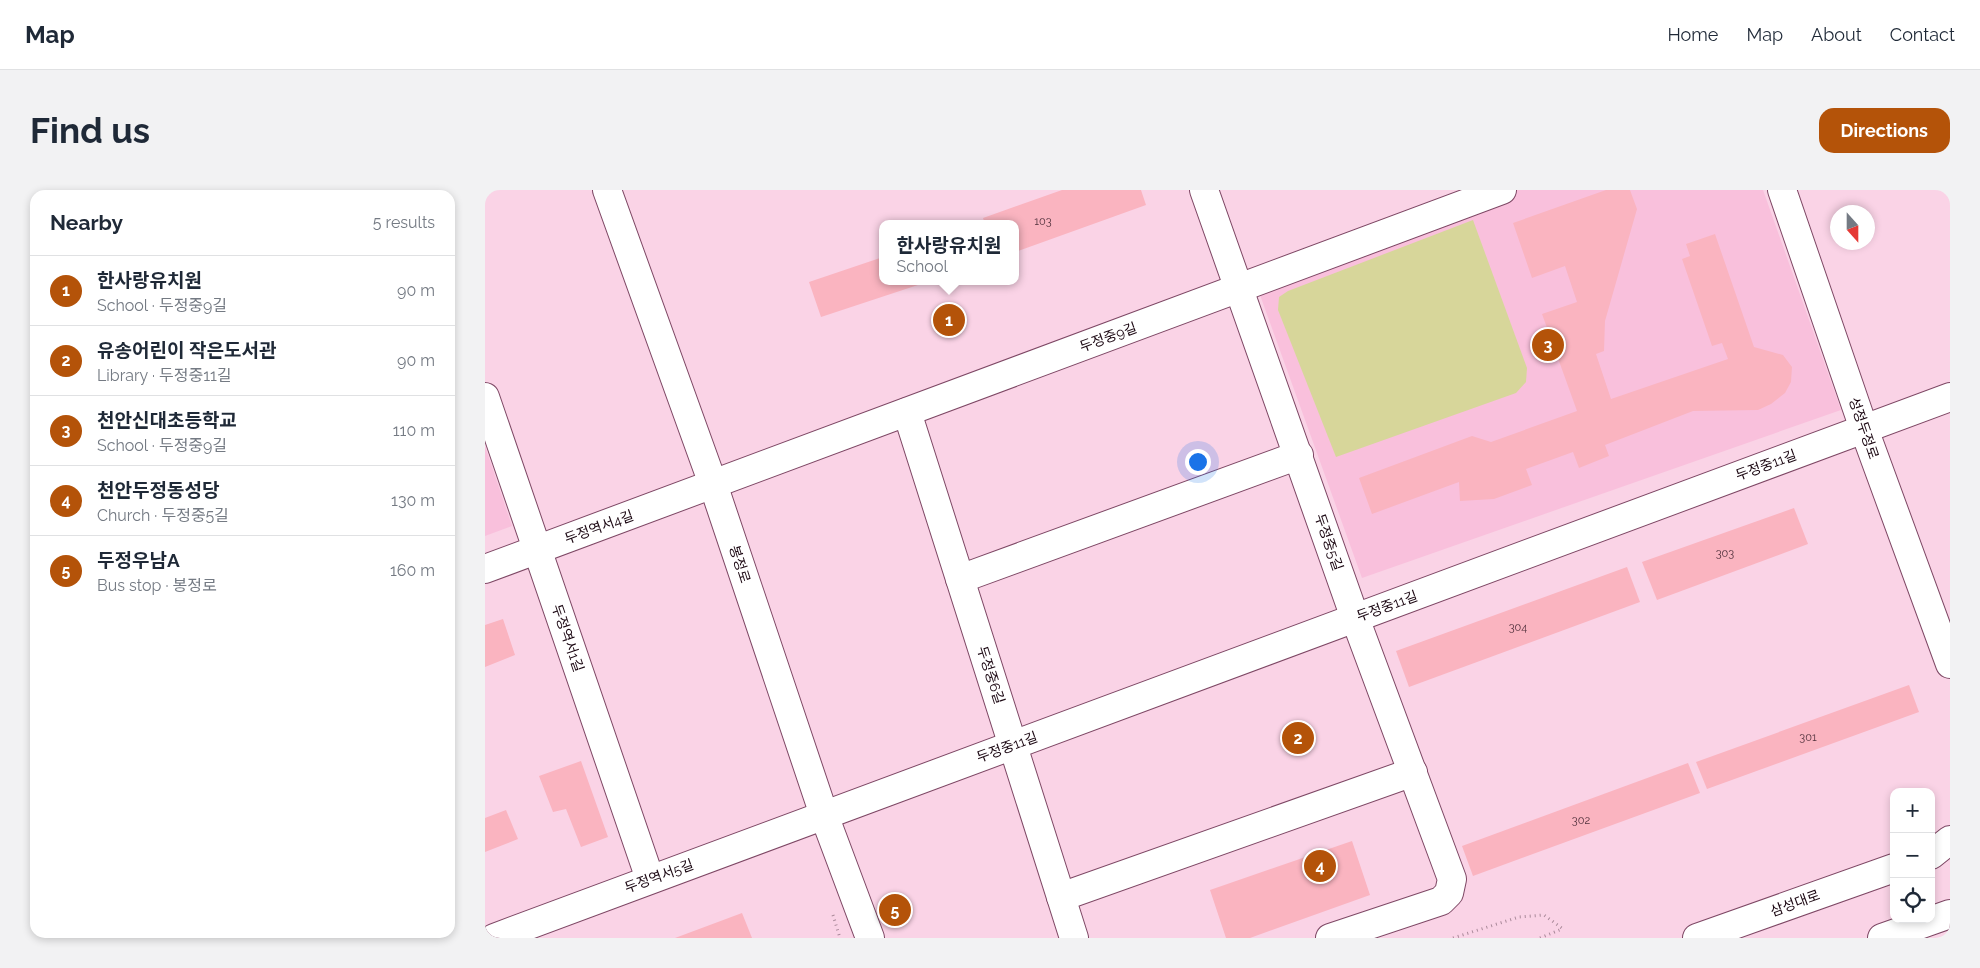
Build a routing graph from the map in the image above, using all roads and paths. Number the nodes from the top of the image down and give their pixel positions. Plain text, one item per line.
1 (607, 190) edge
2 (1204, 190) edge
3 (1502, 190) edge
4 (1782, 190) edge
5 (1239, 288) junction
6 (485, 397) edge
7 (1950, 397) edge
8 (907, 412) junction
9 (1864, 429) junction
10 (1299, 455) junction
11 (713, 484) junction
12 (537, 550) junction
13 (485, 570) edge
14 (960, 579) junction
15 (1355, 618) junction
16 (1950, 664) edge
17 (1013, 745) junction
18 (1413, 772) junction
19 (824, 815) junction
20 (1950, 840) edge
21 (1935, 852) edge
22 (1950, 854) edge
23 (1935, 855) edge
24 (1890, 869) edge
25 (650, 879) junction
26 (1061, 897) junction
27 (1950, 914) edge
28 (494, 938) edge
29 (871, 938) edge
30 (1074, 938) edge
31 (1330, 938) edge
32 (1453, 938) edge
33 (1541, 938) edge
34 (1697, 938) edge
35 (1882, 938) edge

1 - 11 street, 봉정로
2 - 5 street, 두정중5길
3 - 5 street, 두정중9길
4 - 9 street, 성정두정로
5 - 8 street, 두정중9길
5 - 10 street, 두정중5길
6 - 12 street, 두정역서1길
7 - 9 street, 두정중11길
8 - 11 street, 두정중9길
8 - 14 street, 두정중6길
9 - 15 street, 두정중11길
9 - 16 street, 성정두정로
10 - 14 street
10 - 15 street, 두정중5길
11 - 12 street, 두정역서4길
11 - 19 street, 봉정로
12 - 13 street, 두정역서4길
12 - 25 street, 두정역서1길
14 - 17 street, 두정중6길
15 - 17 street, 두정중11길
15 - 18 street, 두정중5길
17 - 19 street, 두정중11길
17 - 26 street, 두정중6길
18 - 26 street
18 - 31 street, 두정중5길
19 - 25 street, 두정역서5길
19 - 29 street, 봉정로
20 - 21 street
22 - 23 street
24 - 34 street, 삼성대로
25 - 28 street, 두정역서5길
26 - 30 street, 두정중6길
27 - 35 street
32 - 33 path

